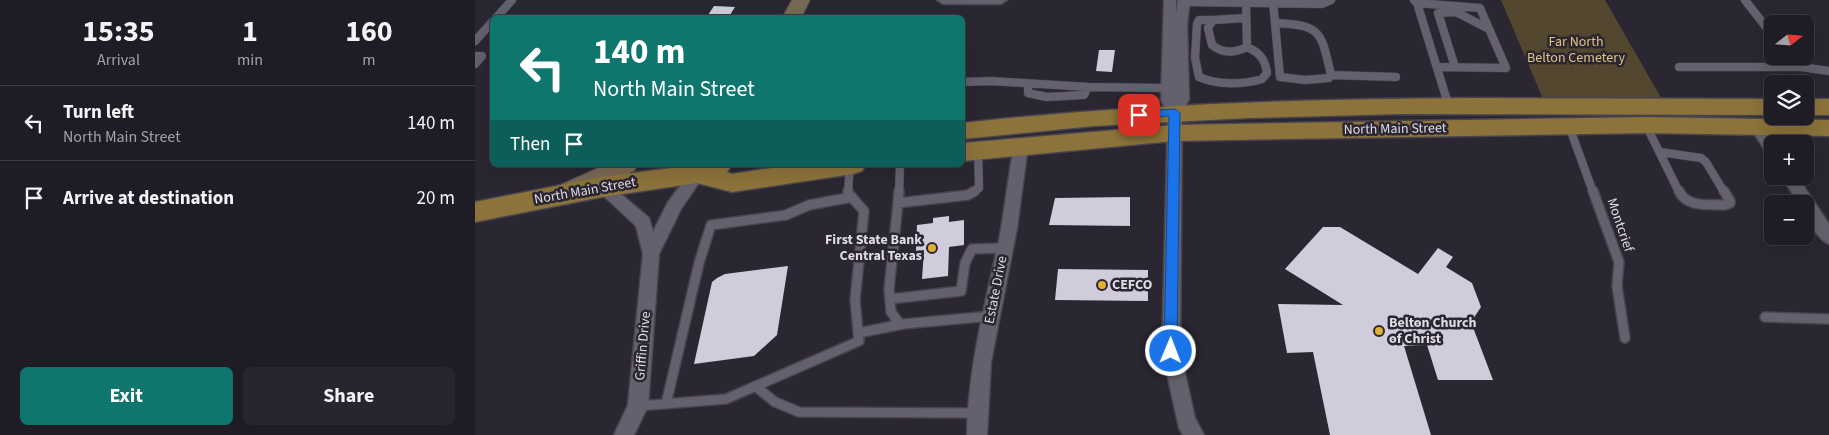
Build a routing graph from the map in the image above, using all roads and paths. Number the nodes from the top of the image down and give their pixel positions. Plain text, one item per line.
1 (511, 0) edge
2 (801, 0) edge
3 (943, 0) edge
4 (1001, 0) edge
5 (1165, 0) edge
6 (1331, 0) edge
7 (1745, 0) edge
8 (1177, 1) edge
9 (1273, 2) junction
10 (1416, 2) edge
11 (1246, 3) junction
12 (498, 15) edge
13 (793, 15) edge
14 (1246, 18) junction
15 (1213, 20) junction
16 (1274, 23) junction
17 (490, 24) edge
18 (1764, 24) edge
19 (1489, 29) junction
20 (475, 41) edge
21 (1247, 47) junction
22 (475, 56) edge
23 (475, 64) edge
24 (1798, 65) edge
25 (1437, 67) junction
26 (1679, 67) dead end
27 (1455, 68) junction
28 (1801, 68) junction
29 (1829, 71) edge
30 (1331, 75) junction
31 (1396, 77) dead end
32 (965, 82) edge
33 (1028, 85) joint
34 (1088, 87) joint
35 (1168, 88) junction
36 (1449, 107) junction
37 (1764, 107) edge
38 (1814, 107) edge
39 (1829, 107) edge
40 (1174, 123) junction
41 (1646, 125) junction
42 (1569, 126) junction
43 (1756, 126) junction
44 (1829, 128) edge
45 (965, 130) edge
46 (1764, 138) edge
47 (1021, 146) junction
48 (970, 152) edge
49 (1660, 152) junction
50 (1706, 162) joint
51 (621, 167) edge
52 (712, 167) edge
53 (839, 167) edge
54 (852, 167) edge
55 (900, 167) edge
56 (699, 170) edge
57 (1795, 185) edge
58 (602, 187) junction
59 (557, 195) junction
60 (852, 197) junction
61 (898, 203) junction
62 (475, 212) edge
63 (1829, 237) edge
64 (1005, 248) junction
65 (651, 254) junction
66 (890, 299) junction
67 (991, 316) junction
68 (1765, 317) dead end
69 (1829, 319) edge
70 (900, 324) junction
71 (858, 333) junction
72 (1625, 338) dead end
73 (755, 386) junction
74 (666, 404) junction
75 (638, 406) junction
76 (977, 412) junction
77 (624, 435) edge
78 (977, 435) edge
79 (1194, 435) edge

1 - 12 lane
2 - 13 main road
3 - 4 street
5 - 8 street
6 - 9 lane
7 - 18 lane
8 - 11 lane
8 - 35 street
8 - 40 street
9 - 11 lane
9 - 16 lane
10 - 19 lane
10 - 25 lane
11 - 14 lane
14 - 15 lane
14 - 21 lane
15 - 21 lane
15 - 21 lane
16 - 30 lane
16 - 30 lane
17 - 20 lane
19 - 27 lane
19 - 27 lane
22 - 23 lane
24 - 28 lane
25 - 27 lane
25 - 36 lane
26 - 28 lane
28 - 29 lane
30 - 31 lane
32 - 33 lane
33 - 34 lane
34 - 35 lane
35 - 40 street
36 - 37 main road, North Main Street
36 - 40 main road, North Main Street
38 - 39 main road
40 - 42 main road, North Main Street
40 - 45 main road, North Main Street
40 - 47 main road, North Main Street
40 - 79 street
41 - 42 main road, North Main Street
41 - 43 main road, North Main Street
41 - 49 lane
42 - 72 lane, Montcrief
43 - 44 main road, North Main Street
43 - 46 street
47 - 48 main road, North Main Street
47 - 64 street, Estate Drive
48 - 61 lane
49 - 50 lane
49 - 50 lane
51 - 59 main road
52 - 56 main road, North Main Street
53 - 56 main road, North Main Street
54 - 60 lane
55 - 61 lane
56 - 58 main road, North Main Street
56 - 65 street, Griffin Drive
57 - 63 street
58 - 59 main road, North Main Street
58 - 65 street, Griffin Drive
59 - 62 main road, North Main Street
60 - 71 lane
60 - 74 lane
61 - 66 lane
64 - 66 lane
64 - 67 street, Estate Drive
65 - 75 street, Griffin Drive
66 - 70 lane
67 - 70 lane
67 - 76 street, Estate Drive
68 - 69 lane
70 - 71 lane
71 - 73 lane
73 - 74 lane
73 - 76 lane
74 - 75 lane
75 - 77 street, Griffin Drive
76 - 78 street, Estate Drive

